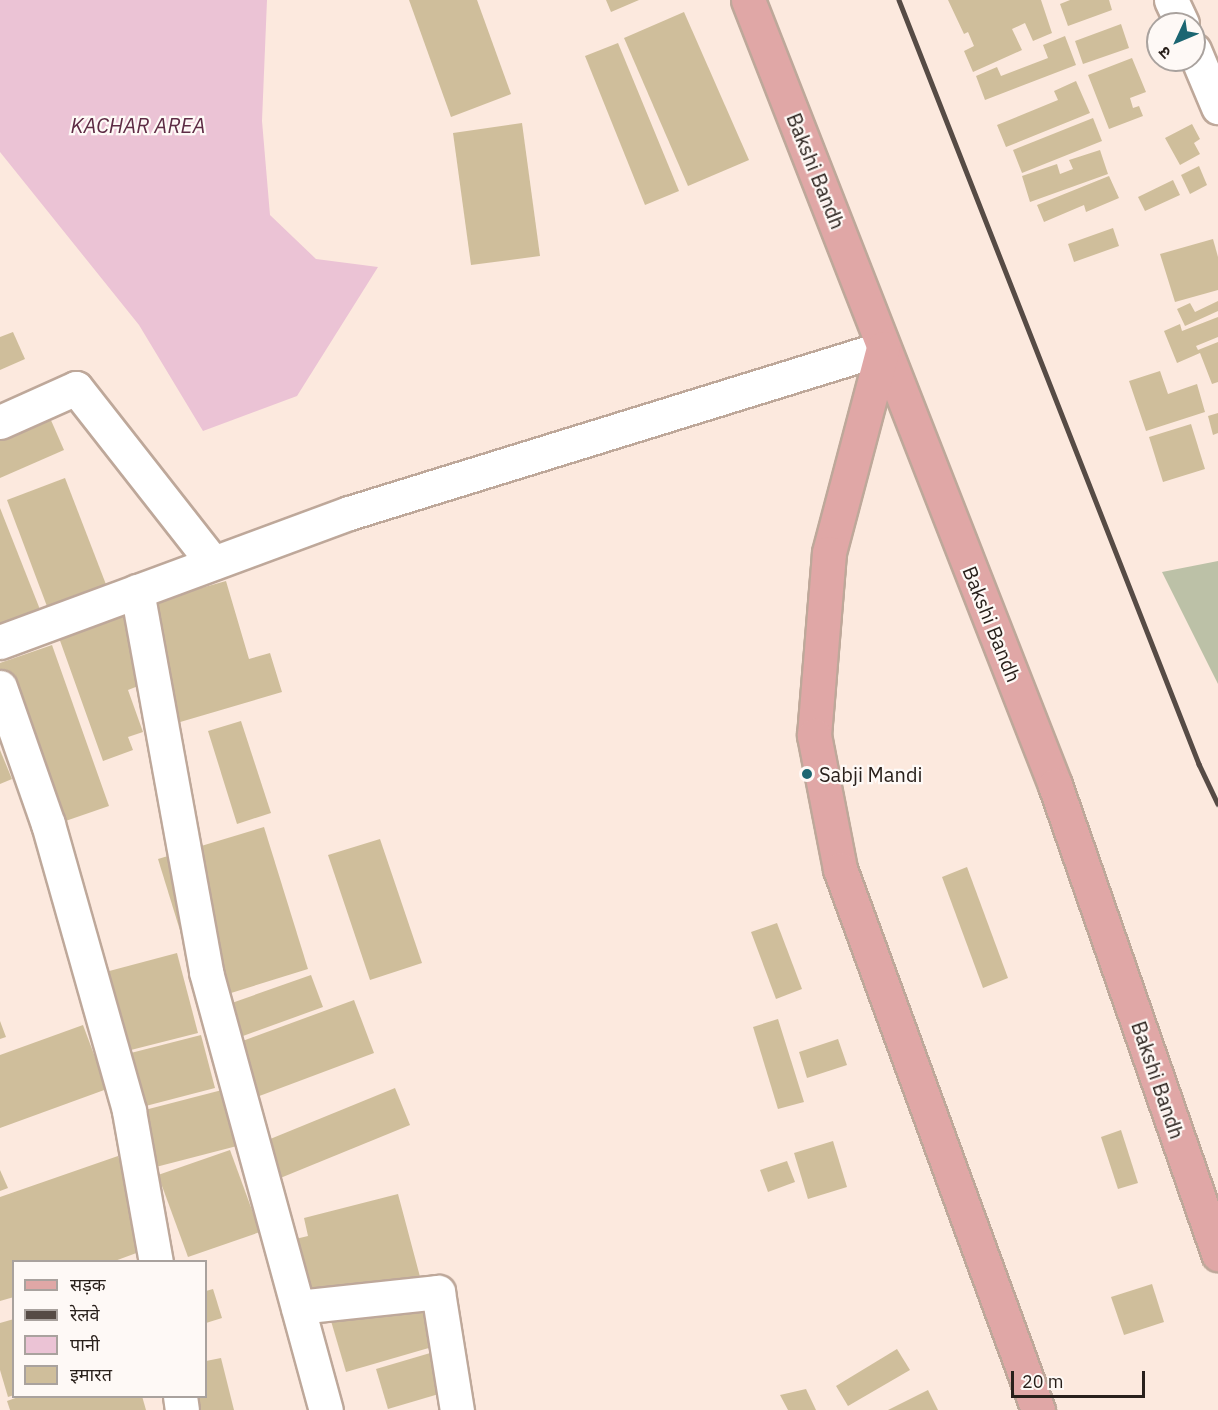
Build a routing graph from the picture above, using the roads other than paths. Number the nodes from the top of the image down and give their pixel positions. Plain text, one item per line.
1 (747, 0) edge
2 (1206, 66) edge
3 (1218, 107) edge
4 (883, 348) junction
5 (0, 422) edge
6 (213, 563) junction
7 (137, 591) junction
8 (0, 642) edge
9 (0, 687) edge
10 (1218, 1254) edge
11 (156, 1260) edge
12 (298, 1307) junction
13 (326, 1410) edge
14 (457, 1410) edge
15 (1038, 1410) edge

1 - 4 main road, Bakshi Bandh
2 - 3 street
4 - 6 street
4 - 10 main road, Bakshi Bandh
4 - 15 main road
5 - 6 street
6 - 7 street
7 - 8 street
7 - 12 street
9 - 11 street
12 - 13 street
12 - 14 street

